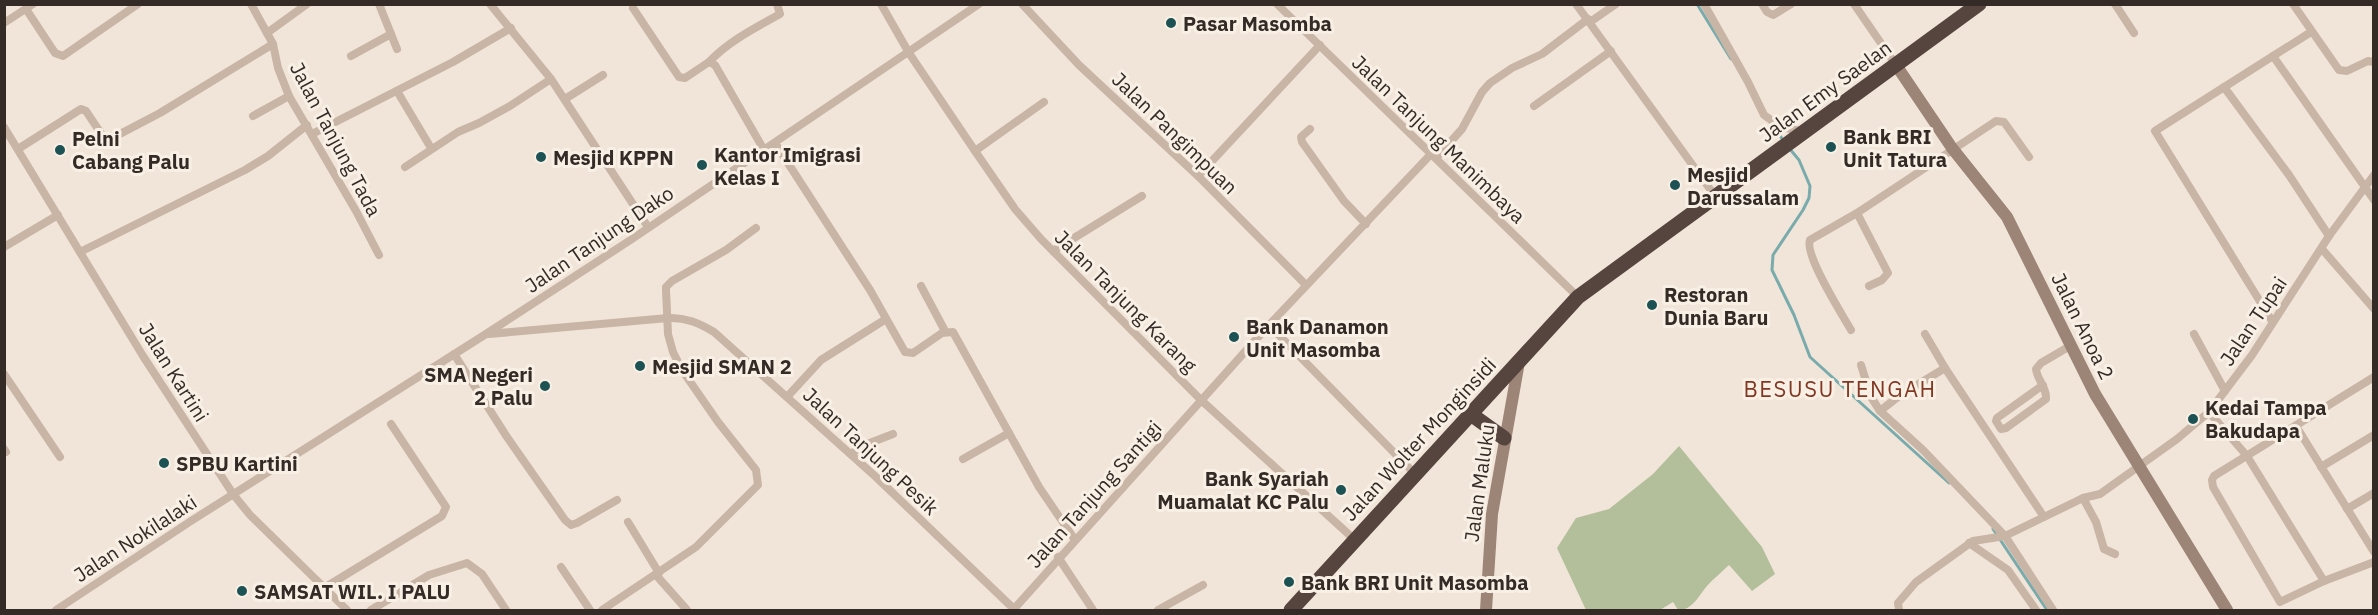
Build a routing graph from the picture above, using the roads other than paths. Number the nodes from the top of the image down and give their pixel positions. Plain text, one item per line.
1 (138, 4) edge
2 (251, 4) edge
3 (307, 4) edge
4 (379, 4) edge
5 (490, 4) edge
6 (777, 4) edge
7 (881, 4) edge
8 (979, 4) edge
9 (1022, 4) edge
10 (1277, 4) edge
11 (1576, 4) edge
12 (1616, 4) edge
13 (1704, 4) edge
14 (1762, 4) edge
15 (1791, 4) edge
16 (1854, 4) edge
17 (1979, 4) edge
18 (2115, 4) edge
19 (2294, 4) edge
20 (30, 7) edge
21 (633, 8) dead end
22 (1589, 20) junction
23 (4, 23) edge
24 (511, 28) junction
25 (2311, 32) junction
26 (267, 33) junction
27 (2134, 33) dead end
28 (391, 34) junction
29 (273, 44) junction
30 (1320, 45) junction
31 (397, 49) dead end
32 (1611, 51) junction
33 (909, 53) junction
34 (351, 56) dead end
35 (2273, 56) junction
36 (709, 62) junction
37 (2373, 62) edge
38 (1896, 65) junction
39 (603, 75) dead end
40 (551, 79) junction
41 (2224, 87) junction
42 (397, 91) junction
43 (290, 96) junction
44 (565, 99) junction
45 (1044, 102) dead end
46 (1534, 106) dead end
47 (253, 116) dead end
48 (307, 125) junction
49 (4, 127) edge
50 (1310, 129) dead end
51 (312, 134) junction
52 (1803, 134) junction
53 (776, 143) junction
54 (431, 148) junction
55 (1952, 148) junction
56 (18, 149) junction
57 (764, 150) junction
58 (975, 151) junction
59 (1434, 155) junction
60 (2029, 157) dead end
61 (405, 167) dead end
62 (2373, 175) edge
63 (1198, 176) junction
64 (2363, 187) junction
65 (1142, 195) dead end
66 (1715, 196) junction
67 (2373, 200) edge
68 (1857, 213) junction
69 (58, 215) junction
70 (1366, 224) junction
71 (648, 227) junction
72 (756, 228) dead end
73 (2329, 236) junction
74 (4, 247) edge
75 (2322, 249) junction
76 (1053, 251) junction
77 (80, 252) junction
78 (379, 255) dead end
79 (1306, 285) junction
80 (921, 286) dead end
81 (1869, 286) dead end
82 (1578, 297) junction
83 (2373, 309) edge
84 (668, 318) junction
85 (886, 319) junction
86 (2272, 321) junction
87 (1269, 325) junction
88 (1851, 330) dead end
89 (945, 332) junction
90 (486, 334) junction
91 (1925, 334) dead end
92 (2194, 334) dead end
93 (2070, 346) junction
94 (454, 354) junction
95 (1519, 362) junction
96 (1862, 365) dead end
97 (1945, 368) junction
98 (4, 374) edge
99 (2373, 377) edge
100 (2043, 385) junction
101 (2225, 391) junction
102 (787, 397) junction
103 (1201, 400) junction
104 (1880, 411) junction
105 (2209, 412) junction
106 (1472, 415) junction
107 (392, 424) dead end
108 (2296, 426) junction
109 (1009, 433) junction
110 (893, 434) dead end
111 (2373, 435) edge
112 (1504, 438) junction
113 (850, 454) junction
114 (2247, 456) junction
115 (60, 457) dead end
116 (963, 459) dead end
117 (2139, 467) junction
118 (2321, 467) junction
119 (1416, 475) junction
120 (2373, 493) edge
121 (233, 494) junction
122 (2083, 498) junction
123 (617, 500) dead end
124 (2347, 509) junction
125 (2044, 517) junction
126 (628, 522) dead end
127 (2005, 536) junction
128 (1075, 540) junction
129 (1355, 540) junction
130 (1971, 542) junction
131 (2373, 552) edge
132 (2115, 554) dead end
133 (1059, 557) junction
134 (2373, 562) edge
135 (561, 567) dead end
136 (657, 574) junction
137 (2324, 581) junction
138 (1203, 585) dead end
139 (324, 588) junction
140 (56, 610) edge
141 (347, 610) edge
142 (371, 610) edge
143 (506, 610) edge
144 (590, 610) edge
145 (602, 610) edge
146 (687, 610) edge
147 (1013, 610) edge
148 (1093, 610) edge
149 (1158, 610) edge
150 (1291, 610) edge
151 (1486, 610) edge
152 (1899, 610) edge
153 (2036, 610) edge
154 (2053, 610) edge
155 (2227, 610) edge

1 - 20 street
2 - 26 street, Jalan Tanjung Tada
3 - 26 street
4 - 28 street
5 - 24 street
6 - 36 street
7 - 33 street, Jalan Tanjung Karang
8 - 33 street, Jalan Tanjung Dako
9 - 63 street, Jalan Pangimpuan
10 - 30 street, Jalan Tanjung Manimbaya
11 - 22 street
12 - 22 street
13 - 52 street
14 - 15 street
16 - 38 street
17 - 38 highway, Jalan Emy Saelan
18 - 27 street
19 - 25 street
20 - 23 street
21 - 36 street
22 - 32 street
22 - 59 street
24 - 40 street
24 - 42 street
25 - 35 street
25 - 37 street
26 - 29 street, Jalan Tanjung Tada
28 - 31 street
28 - 34 street
29 - 43 street, Jalan Tanjung Tada
29 - 56 street
30 - 59 street, Jalan Tanjung Manimbaya
30 - 63 street
32 - 46 street
32 - 66 street
33 - 53 street, Jalan Tanjung Dako
33 - 58 street, Jalan Tanjung Karang
35 - 41 street
35 - 64 street
36 - 57 street
38 - 52 highway, Jalan Emy Saelan
38 - 55 street, Jalan Anoa 2
39 - 44 street
40 - 44 street
40 - 54 street
41 - 73 street
41 - 86 street
42 - 51 street
42 - 54 street
43 - 47 street
43 - 48 street, Jalan Tanjung Tada
44 - 71 street
45 - 58 street
48 - 51 street, Jalan Tanjung Tada
48 - 77 street
49 - 56 street, Jalan Kartini
50 - 70 street
51 - 78 street, Jalan Tanjung Tada
52 - 66 highway, Jalan Emy Saelan
53 - 57 street, Jalan Tanjung Dako
53 - 85 street
54 - 61 street
55 - 60 street
55 - 68 street
55 - 93 street, Jalan Anoa 2
56 - 69 street, Jalan Kartini
57 - 71 street, Jalan Tanjung Dako
58 - 76 street, Jalan Tanjung Karang
59 - 70 street
59 - 82 street, Jalan Tanjung Manimbaya
62 - 64 street, Jalan Tupai
63 - 79 street, Jalan Pangimpuan
64 - 67 street
64 - 73 street, Jalan Tupai
65 - 76 street
66 - 82 highway, Jalan Emy Saelan
68 - 81 street
68 - 88 street
69 - 74 street
69 - 77 street, Jalan Kartini
70 - 79 street
71 - 90 street, Jalan Tanjung Dako
72 - 84 street
73 - 75 street, Jalan Tupai
75 - 83 street
75 - 86 street, Jalan Tupai
76 - 103 street, Jalan Tanjung Karang
77 - 121 street, Jalan Kartini
79 - 87 street
80 - 89 street
82 - 95 highway, Jalan Wolter Monginsidi
84 - 90 street, Jalan Tanjung Pesik
84 - 102 street, Jalan Tanjung Pesik
84 - 136 street
85 - 89 street
85 - 102 street
86 - 101 street, Jalan Tupai
87 - 103 street
87 - 119 street
89 - 109 street
90 - 94 street, Jalan Tanjung Dako
91 - 97 street
92 - 101 street
93 - 100 street
93 - 117 street, Jalan Anoa 2
94 - 121 street, Jalan Tanjung Dako
94 - 123 street
95 - 106 highway, Jalan Wolter Monginsidi
95 - 112 street, Jalan Maluku
96 - 104 street
97 - 104 street
97 - 125 street
98 - 115 street
99 - 108 street
100 - 100 street
101 - 105 street, Jalan Tupai
102 - 113 street, Jalan Tanjung Pesik
103 - 128 street, Jalan Tanjung Santigi
103 - 129 street, Jalan Tanjung Karang
104 - 127 street
105 - 114 street
105 - 117 street, Jalan Tupai
106 - 112 highway
106 - 119 highway, Jalan Wolter Monginsidi
107 - 139 street
108 - 114 street
108 - 118 street
109 - 116 street
109 - 128 street
110 - 113 street
111 - 118 street
112 - 151 street, Jalan Maluku
113 - 147 street, Jalan Tanjung Pesik
114 - 137 street
114 - 137 street
117 - 122 street, Jalan Tupai
117 - 155 street, Jalan Anoa 2
118 - 124 street
119 - 129 highway, Jalan Wolter Monginsidi
120 - 124 street
121 - 139 street, Jalan Kartini
121 - 140 street, Jalan Nokilalaki
122 - 125 street, Jalan Tupai
122 - 132 street
124 - 131 street
125 - 127 street, Jalan Tupai
126 - 136 street
127 - 130 street, Jalan Tupai
127 - 154 street
128 - 133 street, Jalan Tanjung Santigi
129 - 150 highway, Jalan Wolter Monginsidi
130 - 152 street
130 - 153 street
133 - 147 street, Jalan Tanjung Santigi
133 - 148 street
134 - 137 street
135 - 144 street
136 - 145 street
136 - 146 street
138 - 149 street
139 - 141 street, Jalan Kartini
142 - 143 street

